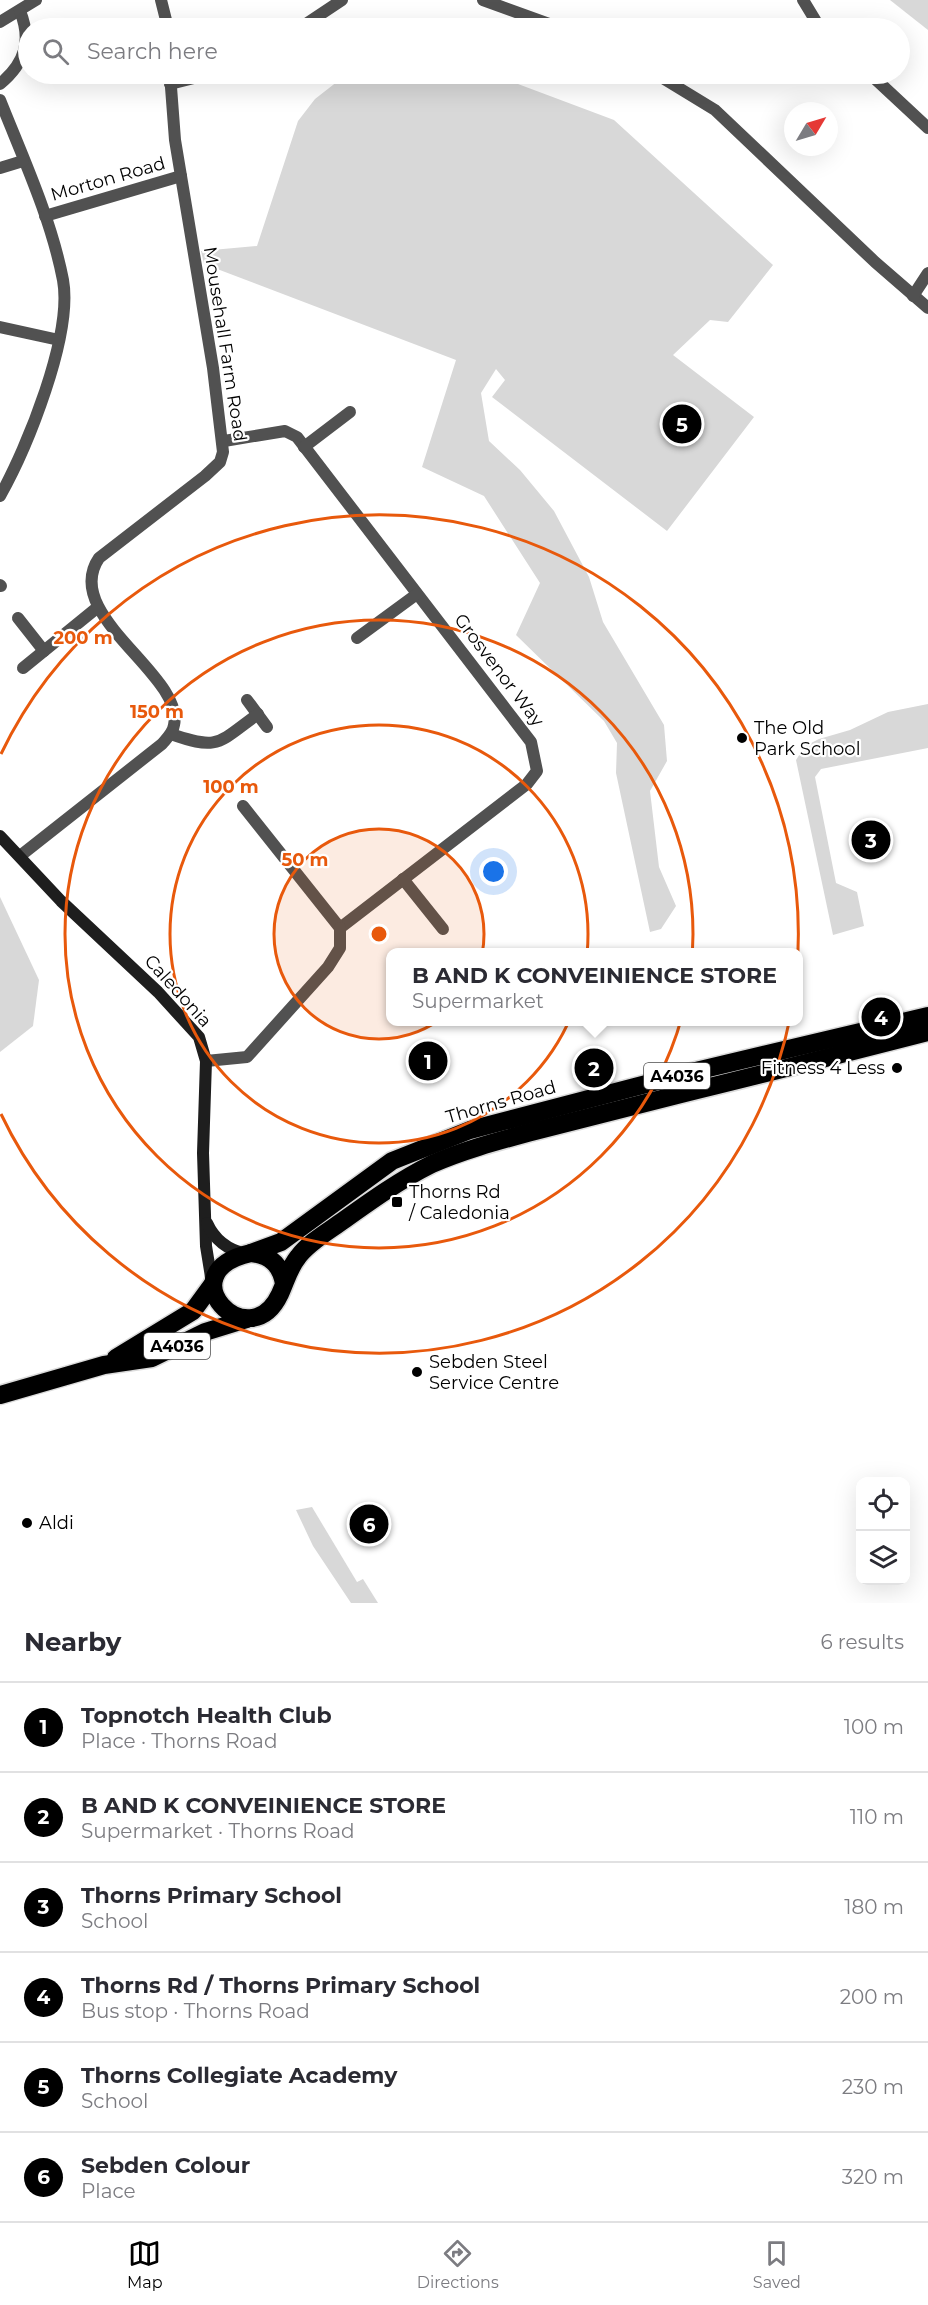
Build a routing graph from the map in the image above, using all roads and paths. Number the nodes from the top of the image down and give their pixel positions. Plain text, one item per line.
1 (36, 0) edge
2 (161, 0) edge
3 (342, 0) edge
4 (483, 0) edge
5 (803, 0) edge
6 (20, 11) junction
7 (23, 18) edge
8 (166, 18) edge
9 (315, 18) edge
10 (532, 18) edge
11 (814, 18) edge
12 (0, 22) edge
13 (18, 62) edge
14 (0, 84) edge
15 (171, 84) edge
16 (672, 84) edge
17 (881, 84) edge
18 (0, 100) edge
19 (928, 128) edge
20 (23, 161) junction
21 (0, 168) edge
22 (181, 176) junction
23 (45, 216) junction
24 (928, 273) edge
25 (913, 296) junction
26 (928, 308) edge
27 (0, 327) edge
28 (59, 340) junction
29 (350, 412) dead end
30 (224, 441) junction
31 (304, 447) junction
32 (0, 496) edge
33 (417, 594) junction
34 (98, 607) junction
35 (18, 618) dead end
36 (357, 638) dead end
37 (44, 651) junction
38 (23, 668) dead end
39 (247, 700) dead end
40 (258, 714) junction
41 (267, 727) dead end
42 (171, 734) junction
43 (243, 806) dead end
44 (0, 836) edge
45 (20, 856) junction
46 (403, 879) junction
47 (340, 928) junction
48 (443, 929) dead end
49 (928, 1016) edge
50 (928, 1032) edge
51 (206, 1061) junction
52 (207, 1222) junction
53 (249, 1253) junction
54 (212, 1284) junction
55 (284, 1284) junction
56 (249, 1318) junction
57 (104, 1365) junction
58 (0, 1395) edge

1 - 6 street
2 - 8 street
3 - 9 street
4 - 10 street
5 - 11 street
6 - 7 street
6 - 12 street
13 - 14 street
15 - 22 street, Mousehall Farm Road
16 - 25 street
17 - 19 street
18 - 20 street
20 - 21 street
20 - 23 street
22 - 23 street, Morton Road
22 - 30 street, Mousehall Farm Road
23 - 28 street
24 - 25 street
25 - 26 street
27 - 28 street
28 - 32 street
29 - 31 street
30 - 31 street, Grosvenor Way
30 - 34 street, Mousehall Farm Road
31 - 33 street, Grosvenor Way
33 - 36 street
33 - 46 street, Grosvenor Way
34 - 37 street
34 - 42 street, Mousehall Farm Road
35 - 37 street
37 - 38 street
39 - 40 street
40 - 41 street
40 - 42 street
42 - 45 street
43 - 47 street
44 - 45 street, Caledonia
45 - 51 street, Caledonia
46 - 47 street, Grosvenor Way
46 - 48 street
47 - 51 street
49 - 53 highway, Thorns Road / A4036
50 - 55 highway, Thorns Road / A4036
51 - 52 street, Caledonia
52 - 53 street
52 - 54 street, Caledonia
53 - 54 highway, A4036
53 - 55 highway
54 - 56 highway
54 - 57 highway, A4036
55 - 56 highway, A4036
56 - 57 highway, A4036
57 - 58 highway, A4036

